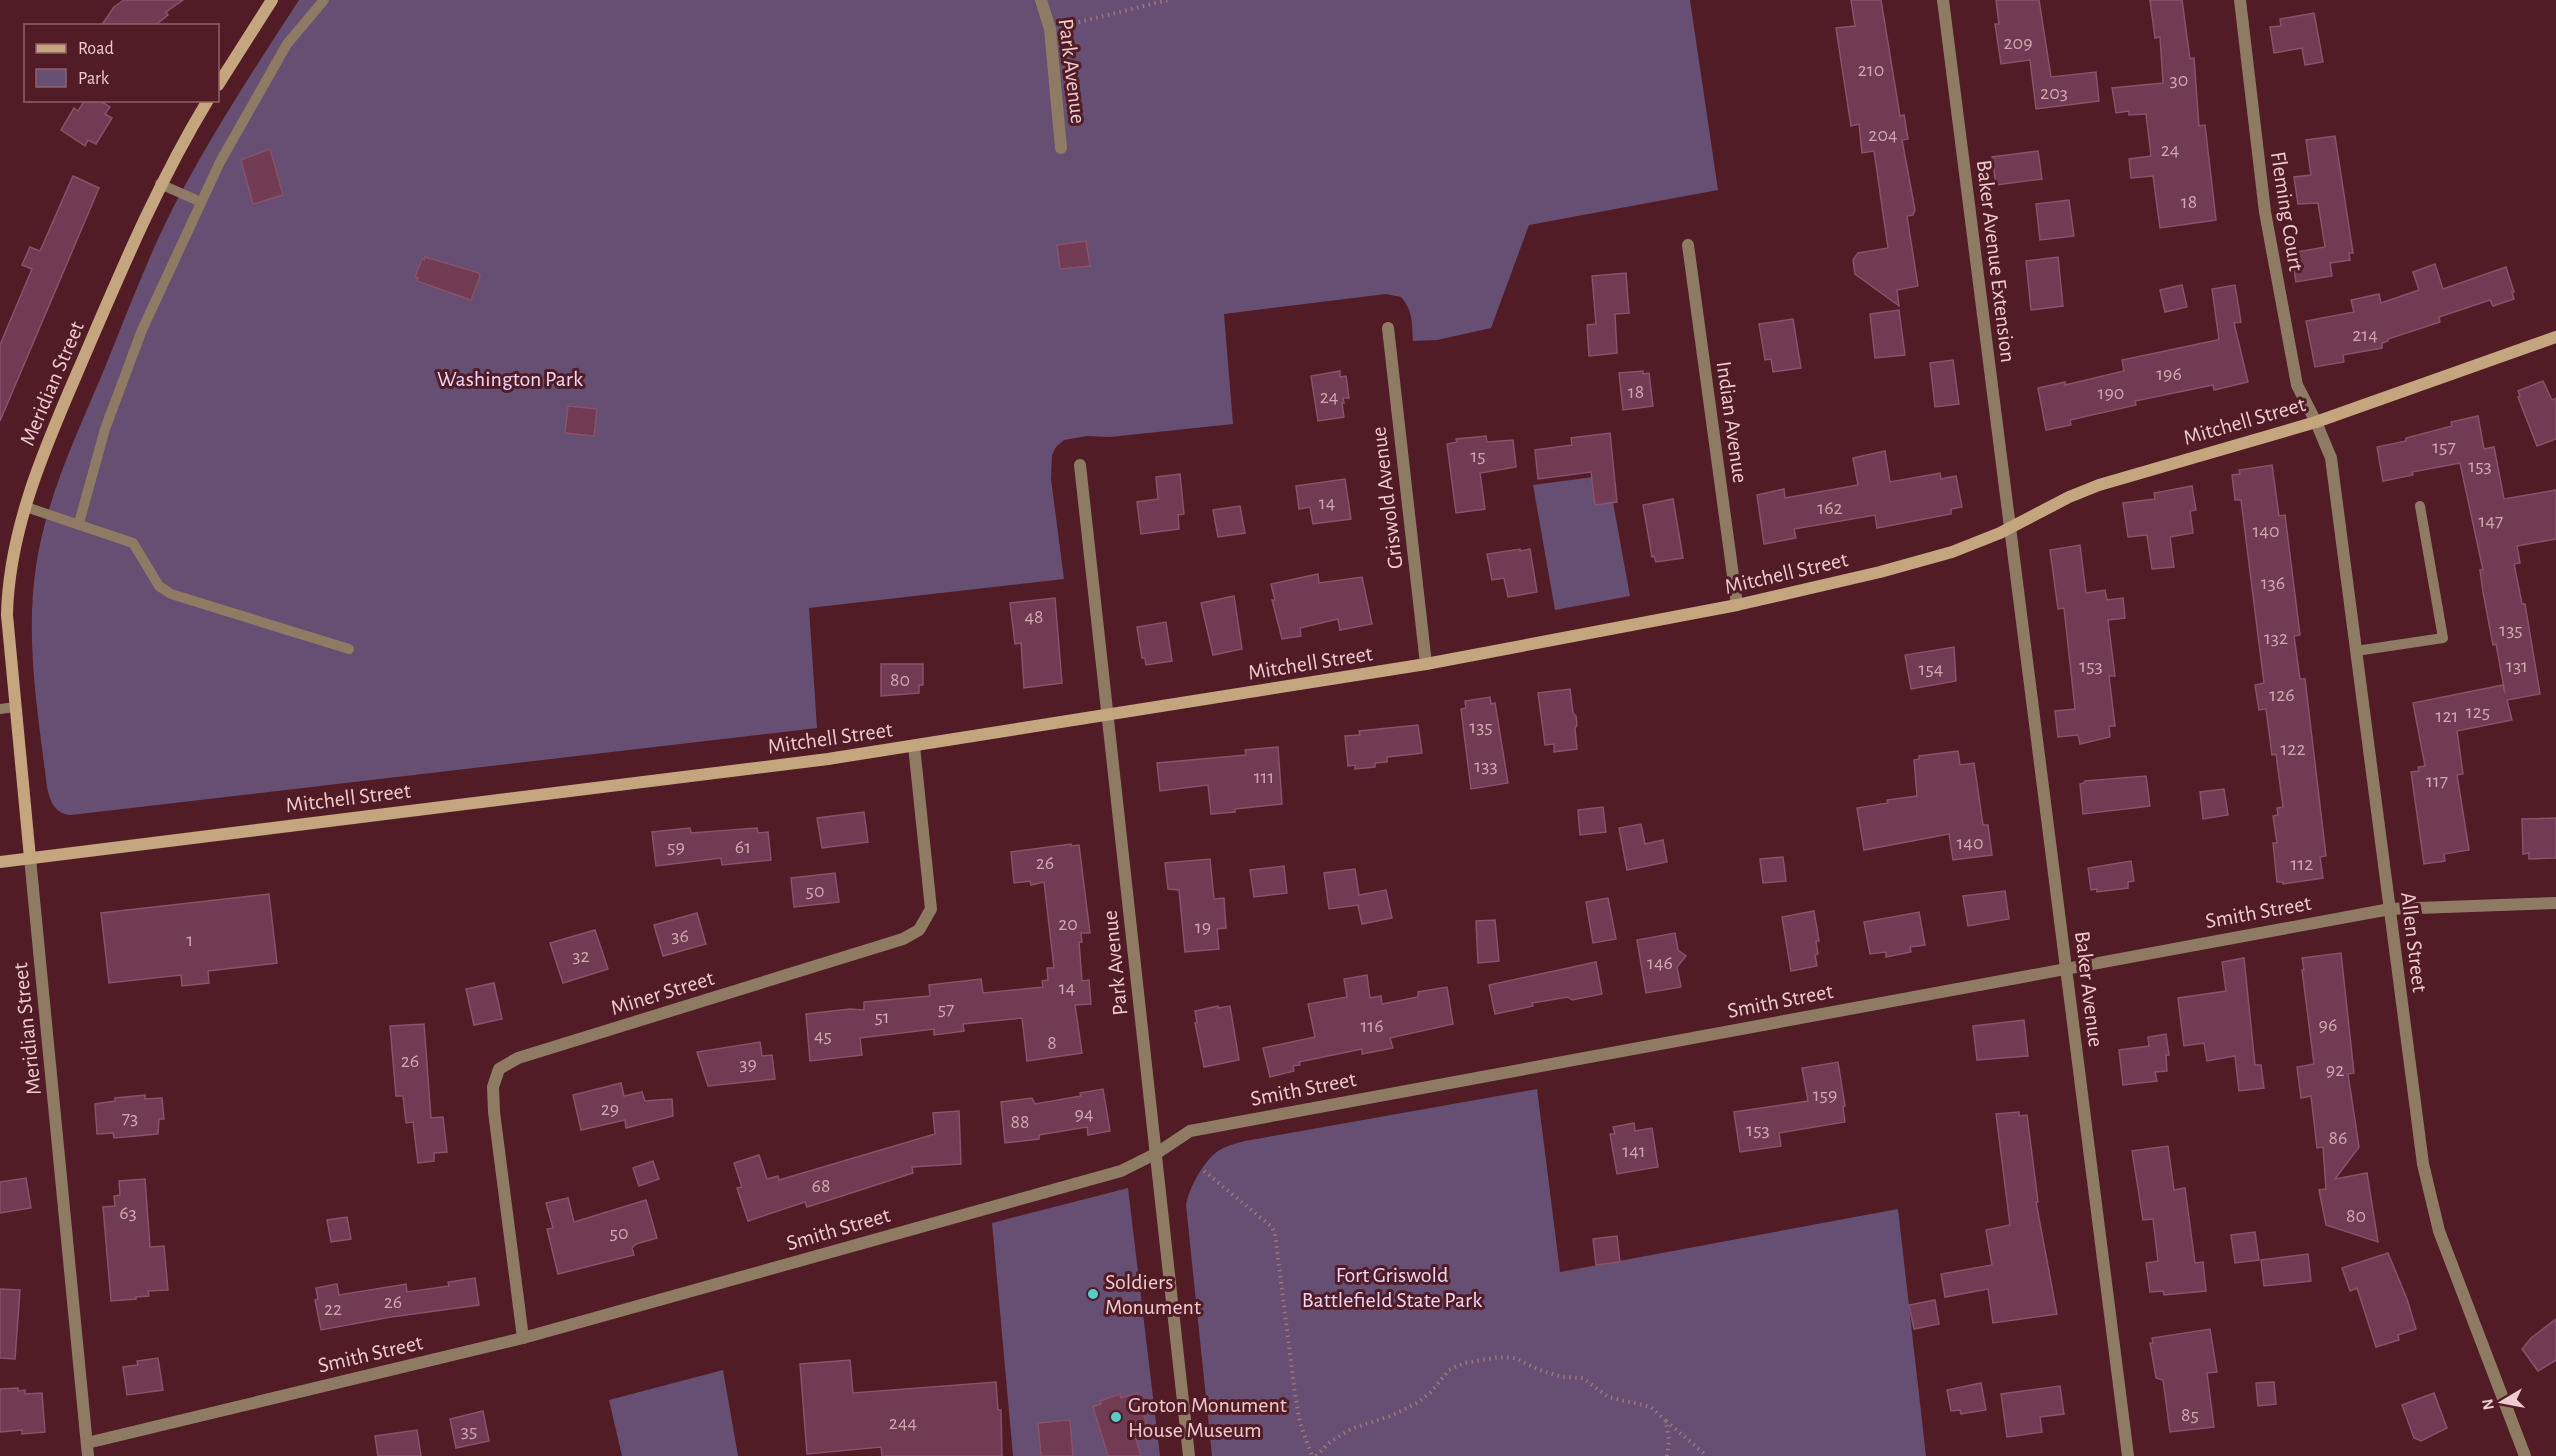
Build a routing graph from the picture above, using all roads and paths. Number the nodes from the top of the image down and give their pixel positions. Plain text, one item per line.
1 (272, 0) edge
2 (324, 0) edge
3 (1041, 0) edge
4 (1168, 0) edge
5 (1943, 0) edge
6 (2240, 0) edge
7 (1050, 29) junction
8 (219, 83) edge
9 (207, 102) edge
10 (1061, 148) dead end
11 (160, 184) junction
12 (201, 202) junction
13 (1688, 244) dead end
14 (1388, 328) dead end
15 (2556, 337) edge
16 (2316, 422) junction
17 (1080, 465) dead end
18 (2420, 506) dead end
19 (26, 507) junction
20 (79, 523) junction
21 (2010, 528) junction
22 (1737, 605) junction
23 (349, 649) dead end
24 (2356, 651) junction
25 (1426, 664) junction
26 (15, 707) junction
27 (0, 709) edge
28 (1107, 715) junction
29 (914, 747) junction
30 (30, 858) junction
31 (0, 862) edge
32 (2556, 903) edge
33 (2390, 909) junction
34 (2066, 968) junction
35 (1157, 1153) junction
36 (1204, 1171) dead end
37 (523, 1338) junction
38 (1666, 1420) junction
39 (87, 1443) junction
40 (88, 1456) edge
41 (1189, 1456) edge
42 (1314, 1456) edge
43 (1667, 1456) edge
44 (1707, 1456) edge
45 (2128, 1456) edge
46 (2525, 1456) edge

1 - 8 main road
2 - 12 lane
3 - 7 street, Park Avenue
4 - 7 path
5 - 21 street, Baker Avenue Extension
6 - 16 street, Fleming Court
7 - 10 street, Park Avenue
9 - 11 main road, Meridian Street
11 - 12 lane
11 - 19 main road, Meridian Street
12 - 20 lane
13 - 22 street, Indian Avenue
14 - 25 street, Griswold Avenue
15 - 16 main road, Mitchell Street
16 - 21 main road, Mitchell Street
16 - 24 street, Allen Street
17 - 28 street, Park Avenue
18 - 24 lane
19 - 20 lane
19 - 26 main road, Meridian Street
20 - 23 lane
21 - 22 main road, Mitchell Street
21 - 34 street, Baker Avenue
22 - 25 main road, Mitchell Street
24 - 33 street, Allen Street
25 - 28 main road, Mitchell Street
26 - 27 lane
26 - 30 main road, Meridian Street
28 - 29 main road, Mitchell Street
28 - 35 street, Park Avenue
29 - 30 main road, Mitchell Street
29 - 37 street, Miner Street
30 - 31 main road, Mitchell Street
30 - 39 street, Meridian Street
32 - 33 street, Smith Street
33 - 34 street, Smith Street
33 - 46 street, Allen Street
34 - 35 street, Smith Street
34 - 45 street, Baker Avenue
35 - 37 street, Smith Street
35 - 41 street, Park Avenue
36 - 42 path
37 - 39 street, Smith Street
38 - 42 path
38 - 43 path
38 - 44 path
39 - 40 street, Meridian Street

